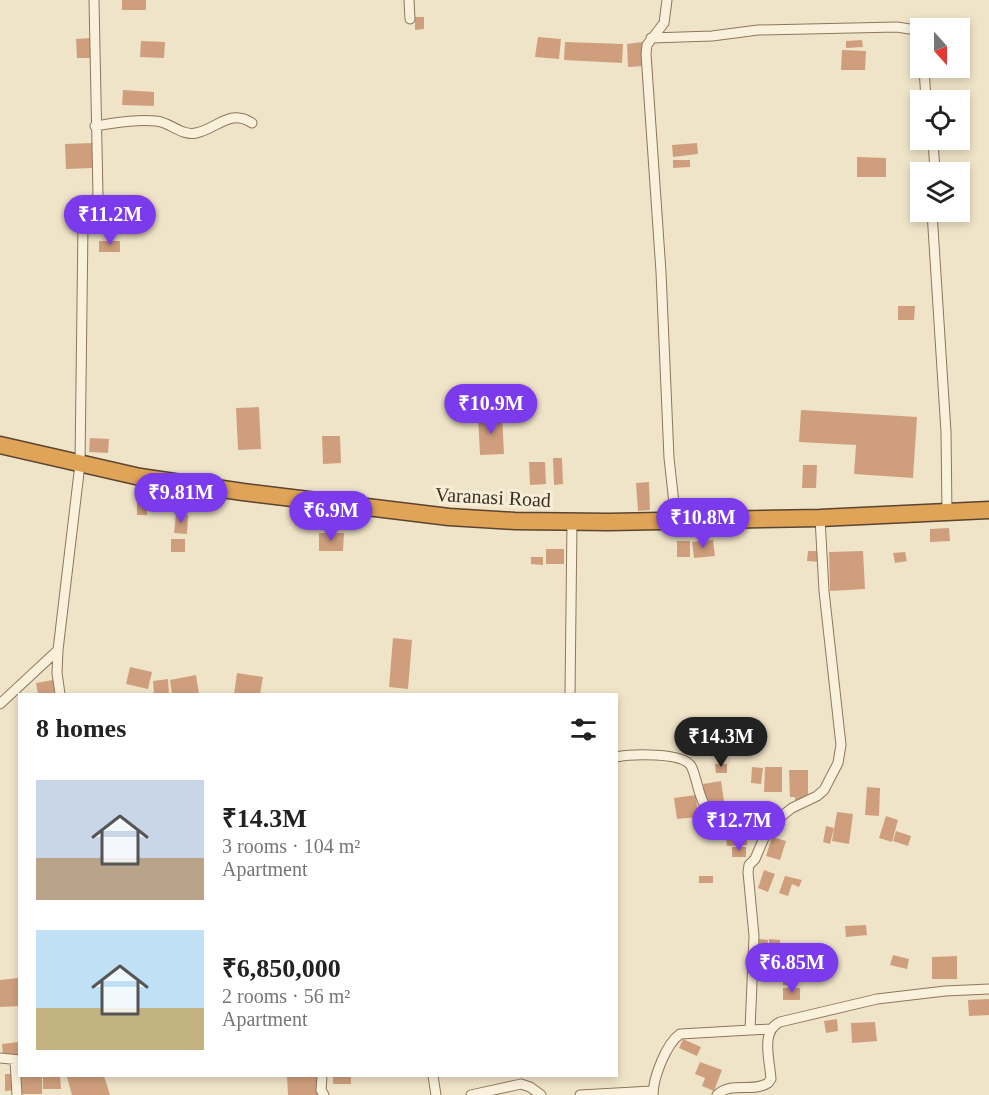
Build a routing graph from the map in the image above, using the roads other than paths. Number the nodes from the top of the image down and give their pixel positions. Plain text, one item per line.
1 (94, 0) edge
2 (409, 0) edge
3 (668, 0) edge
4 (410, 19) dead end
5 (910, 29) edge
6 (651, 39) junction
7 (252, 123) dead end
8 (95, 126) junction
9 (934, 222) edge
10 (0, 445) edge
11 (80, 464) junction
12 (989, 510) edge
13 (947, 513) junction
14 (820, 518) junction
15 (676, 521) junction
16 (572, 522) junction
17 (58, 650) junction
18 (62, 693) edge
19 (570, 693) edge
20 (0, 704) edge
21 (618, 757) edge
22 (770, 826) junction
23 (989, 989) edge
24 (771, 1029) junction
25 (750, 1030) junction
26 (0, 1058) edge
27 (17, 1060) edge
28 (322, 1077) edge
29 (433, 1077) edge
30 (652, 1093) edge
31 (17, 1095) edge
32 (324, 1095) edge
33 (436, 1095) edge
34 (471, 1095) edge
35 (541, 1095) edge
36 (580, 1095) edge
37 (717, 1095) edge

1 - 8 street
2 - 4 street
3 - 6 street
5 - 6 street
6 - 15 street
7 - 8 street
8 - 11 street
9 - 13 street
10 - 11 highway, Varanasi Road
11 - 16 highway, Varanasi Road
11 - 17 street
12 - 13 highway, Varanasi Road
13 - 14 highway, Varanasi Road
14 - 15 highway, Varanasi Road
14 - 22 street
15 - 16 highway, Varanasi Road
16 - 19 street
17 - 18 street
17 - 20 street
21 - 22 street
22 - 25 street
23 - 24 street
24 - 25 street
24 - 37 street
25 - 30 street
26 - 27 street
27 - 31 street
28 - 32 street
29 - 33 street
30 - 36 street
34 - 35 street

